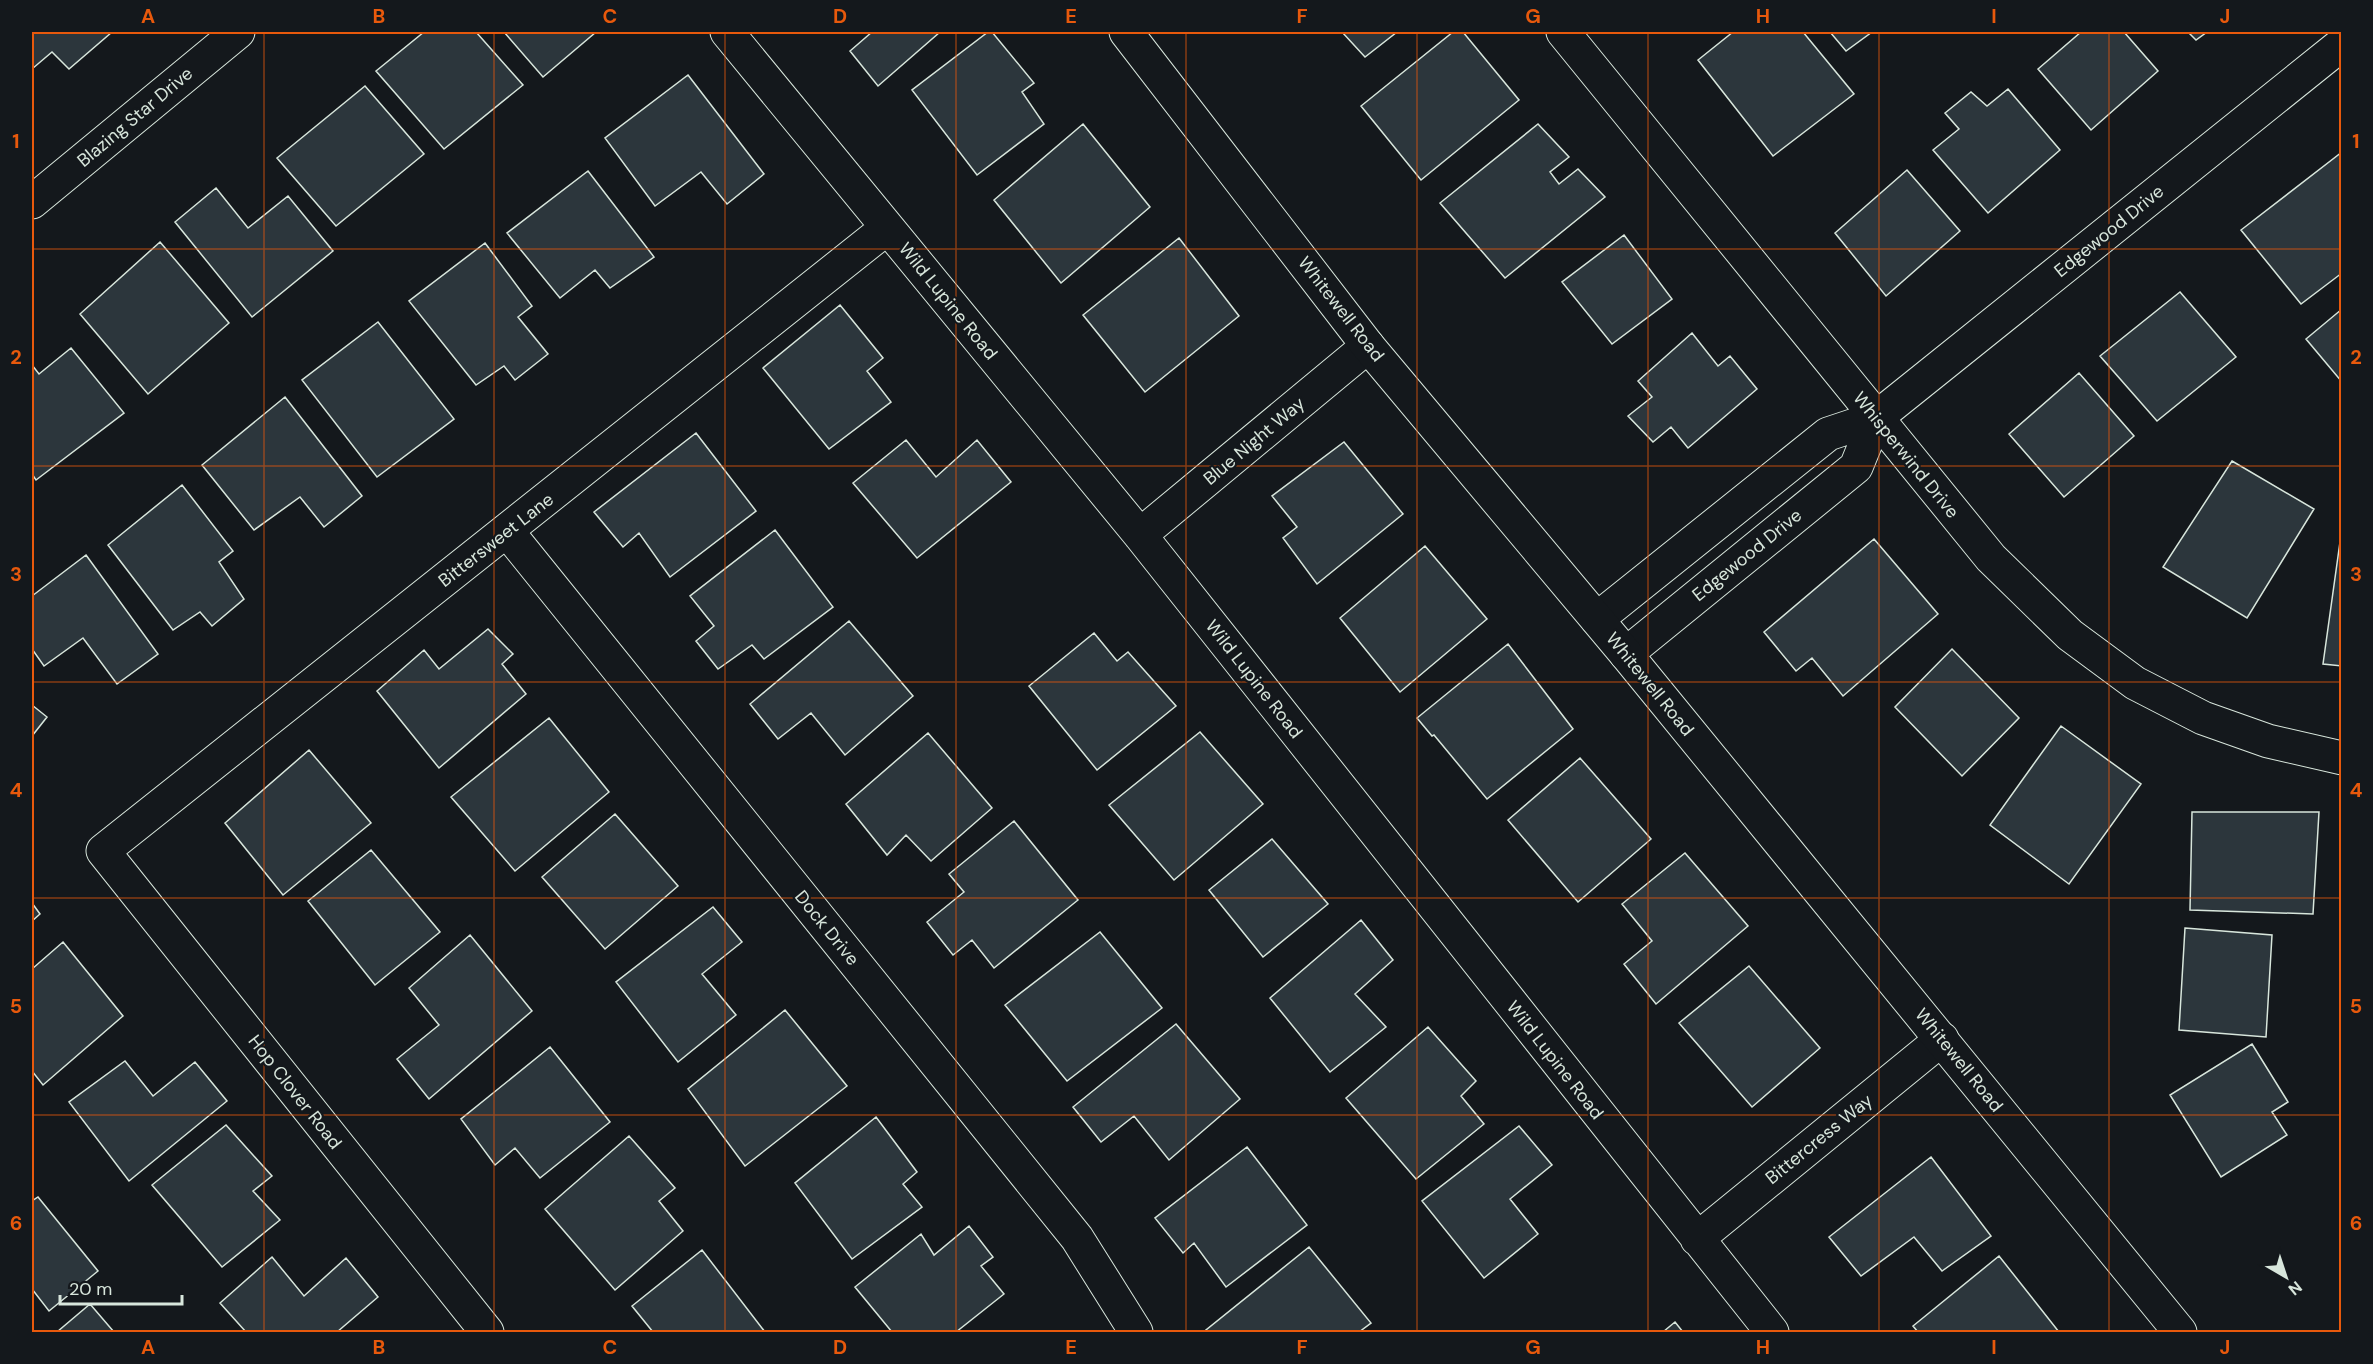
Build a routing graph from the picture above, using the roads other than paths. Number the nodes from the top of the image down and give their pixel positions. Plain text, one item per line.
1 (237, 32) edge
2 (727, 32) edge
3 (1126, 32) edge
4 (1574, 36) edge
5 (2342, 44) edge
6 (32, 202) edge
7 (887, 228) junction
8 (1368, 346) junction
9 (1876, 418) junction
10 (507, 531) junction
11 (1140, 535) junction
12 (1597, 619) junction
13 (1626, 654) junction
14 (2342, 758) edge
15 (104, 851) joint
16 (1942, 1039) junction
17 (1697, 1239) junction
18 (487, 1332) edge
19 (1136, 1332) edge
20 (1772, 1332) edge
21 (2180, 1332) edge

1 - 6 street, Blazing Star Drive
2 - 7 street, Wild Lupine Road
3 - 8 street, Whitewell Road
4 - 9 street, Whisperwind Drive
5 - 9 street, Edgewood Drive
7 - 10 street, Bittersweet Lane
7 - 11 street, Wild Lupine Road
8 - 11 street, Blue Night Way
8 - 12 street, Whitewell Road
9 - 12 street, Edgewood Drive
9 - 13 street, Edgewood Drive
9 - 14 street, Whisperwind Drive
10 - 15 street, Bittersweet Lane
10 - 19 street, Dock Drive
11 - 17 street, Wild Lupine Road
12 - 13 street, Whitewell Road
13 - 16 street, Whitewell Road
15 - 18 street, Hop Clover Road
16 - 17 street, Bittercress Way
16 - 21 street, Whitewell Road
17 - 20 street, Wild Lupine Road

